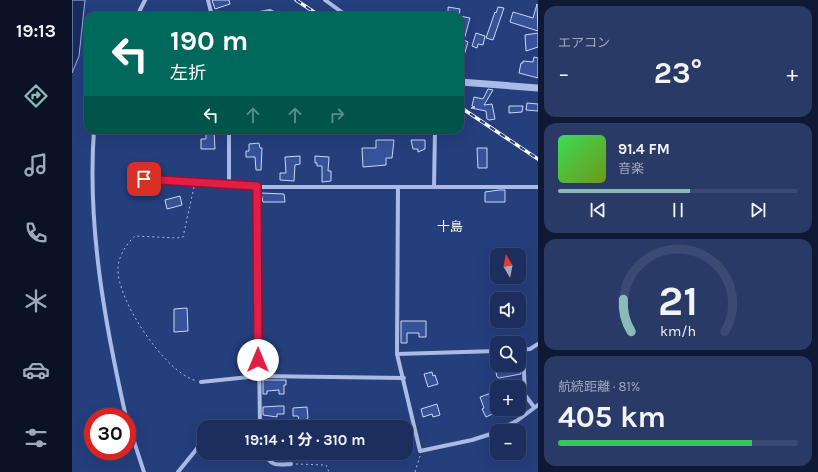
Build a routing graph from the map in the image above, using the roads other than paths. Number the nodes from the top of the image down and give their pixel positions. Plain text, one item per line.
1 (145, 0) edge
2 (208, 0) edge
3 (325, 0) edge
4 (139, 12) edge
5 (211, 12) edge
6 (342, 12) edge
7 (464, 82) edge
8 (538, 88) edge
9 (94, 134) edge
10 (229, 134) edge
11 (435, 134) edge
12 (144, 179) dead end
13 (229, 185) junction
14 (257, 186) junction
15 (398, 187) junction
16 (434, 187) junction
17 (538, 187) edge
18 (538, 344) edge
19 (526, 349) edge
20 (490, 351) edge
21 (397, 354) junction
22 (523, 372) edge
23 (258, 376) junction
24 (404, 378) junction
25 (202, 382) road end
26 (536, 406) edge
27 (125, 408) edge
28 (260, 420) edge
29 (511, 424) edge
30 (490, 434) edge
31 (136, 447) edge
32 (197, 449) edge
33 (268, 460) edge
34 (291, 464) road end
35 (144, 472) edge
36 (178, 472) edge

1 - 4 street
2 - 5 street
3 - 6 street
7 - 8 street
9 - 27 street
10 - 13 street
11 - 16 street
12 - 13 street
13 - 14 street
14 - 15 street
14 - 23 street
15 - 16 street
15 - 21 street
16 - 17 street
18 - 19 street
20 - 21 street
21 - 24 street
22 - 26 street
23 - 24 street
23 - 25 street
23 - 28 street
24 - 30 street
26 - 29 street
31 - 35 street
32 - 36 street
33 - 34 street

